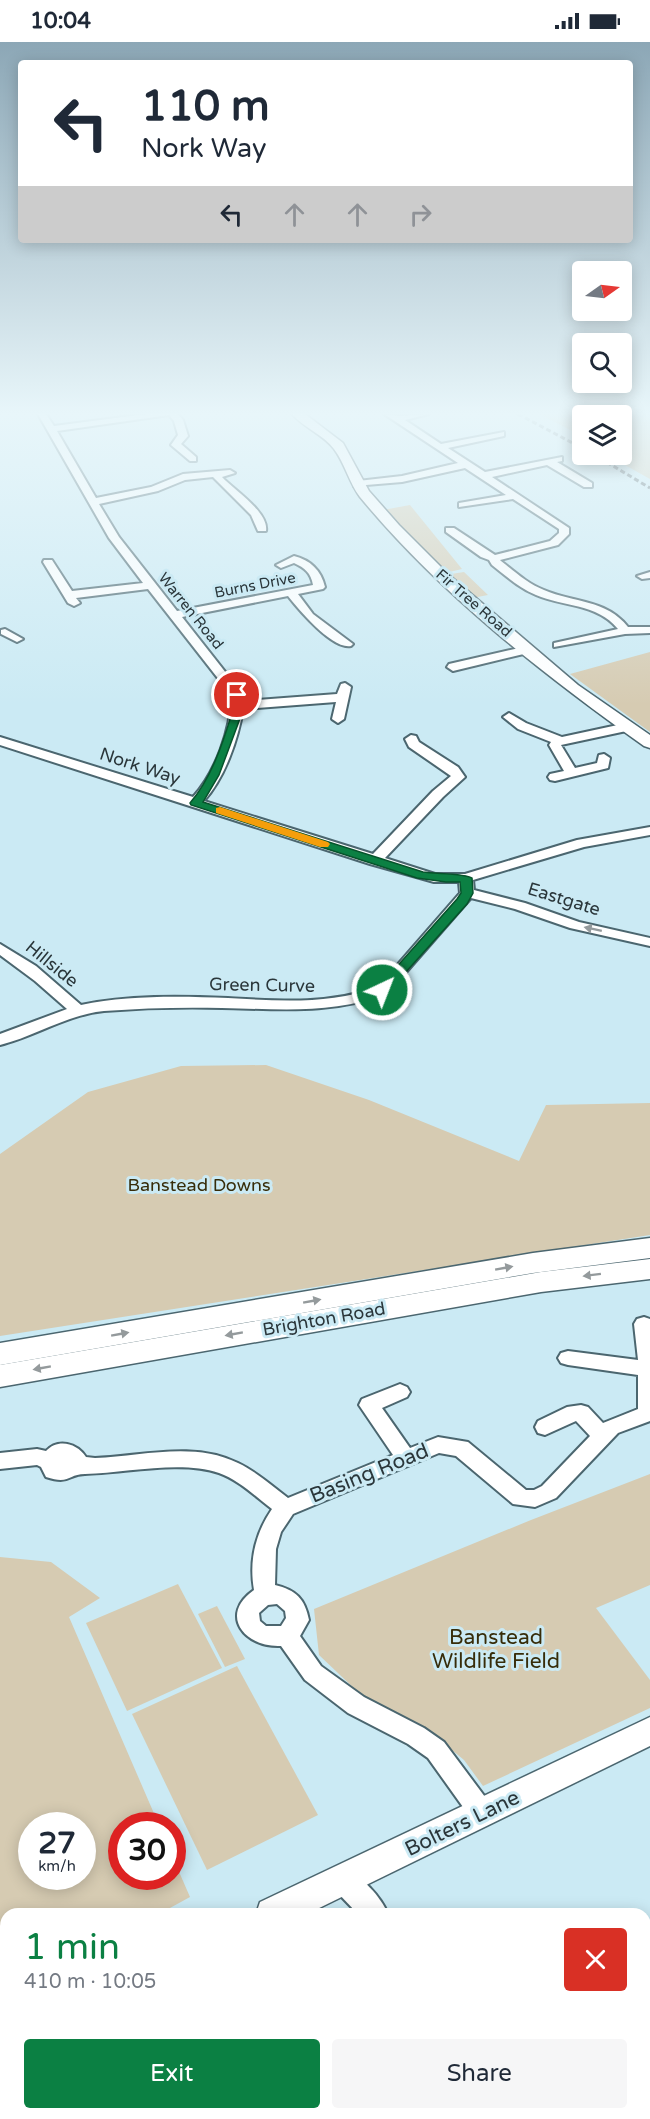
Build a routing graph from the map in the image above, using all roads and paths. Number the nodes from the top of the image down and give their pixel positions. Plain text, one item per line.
1 (98, 511) edge
2 (252, 511) edge
3 (380, 511) edge
4 (538, 511) edge
5 (262, 529) dead end
6 (450, 530) dead end
7 (494, 558) junction
8 (286, 559) dead end
9 (48, 562) dead end
10 (151, 585) junction
11 (291, 593) junction
12 (176, 615) junction
13 (3, 630) edge
14 (650, 630) edge
15 (625, 631) junction
16 (17, 639) dead end
17 (347, 644) dead end
18 (558, 645) dead end
19 (528, 650) junction
20 (453, 667) dead end
21 (238, 705) junction
22 (509, 717) dead end
23 (338, 719) dead end
24 (627, 727) junction
25 (411, 739) dead end
26 (0, 741) edge
27 (561, 741) junction
28 (650, 743) edge
29 (604, 758) dead end
30 (572, 772) junction
31 (555, 777) dead end
32 (195, 803) junction
33 (650, 831) edge
34 (375, 861) junction
35 (466, 885) junction
36 (650, 942) edge
37 (0, 949) edge
38 (78, 1011) junction
39 (0, 1040) edge
40 (650, 1248) edge
41 (650, 1269) edge
42 (644, 1324) dead end
43 (649, 1345) edge
44 (0, 1354) edge
45 (568, 1358) dead end
46 (648, 1369) junction
47 (0, 1376) edge
48 (400, 1392) dead end
49 (649, 1415) edge
50 (545, 1427) dead end
51 (602, 1435) junction
52 (406, 1458) junction
53 (0, 1461) edge
54 (286, 1508) junction
55 (266, 1595) junction
56 (287, 1636) junction
57 (650, 1731) edge
58 (482, 1813) junction
59 (344, 1881) junction
60 (285, 1908) edge
61 (369, 1908) edge

1 - 10 street, Warren Road
2 - 5 street
3 - 19 main road, Fir Tree Road
4 - 7 street
6 - 7 street
7 - 15 street
8 - 11 street, Burns Drive
9 - 10 street
10 - 12 street, Warren Road
11 - 12 street, Burns Drive
11 - 17 street
12 - 21 street, Warren Road
13 - 16 street
14 - 15 street
15 - 18 street
19 - 20 street
19 - 24 main road, Fir Tree Road
21 - 23 street
21 - 32 street
22 - 27 street
24 - 27 street
24 - 28 main road, Fir Tree Road
25 - 34 street
26 - 32 street, Nork Way
27 - 30 street
29 - 30 street
30 - 31 street
32 - 34 street, Nork Way
33 - 35 street, Nork Way
34 - 35 street, Nork Way
36 -> 35 street, Eastgate
35 - 38 street, Green Curve
37 - 38 street, Hillside
38 - 39 street, Green Curve
44 -> 40 highway, Brighton Road
41 -> 47 highway, Brighton Road
42 - 43 street
43 - 46 street
45 - 46 street
46 - 49 street
48 - 52 street
49 - 51 street
50 - 51 street
51 - 52 street, Basing Road
52 - 54 street, Basing Road
53 - 54 street
54 - 55 street
55 - 56 street
55 - 56 street
56 - 58 street
57 - 58 main road, Bolters Lane
58 - 59 main road, Bolters Lane
59 - 60 main road, Bolters Lane
59 - 61 street

